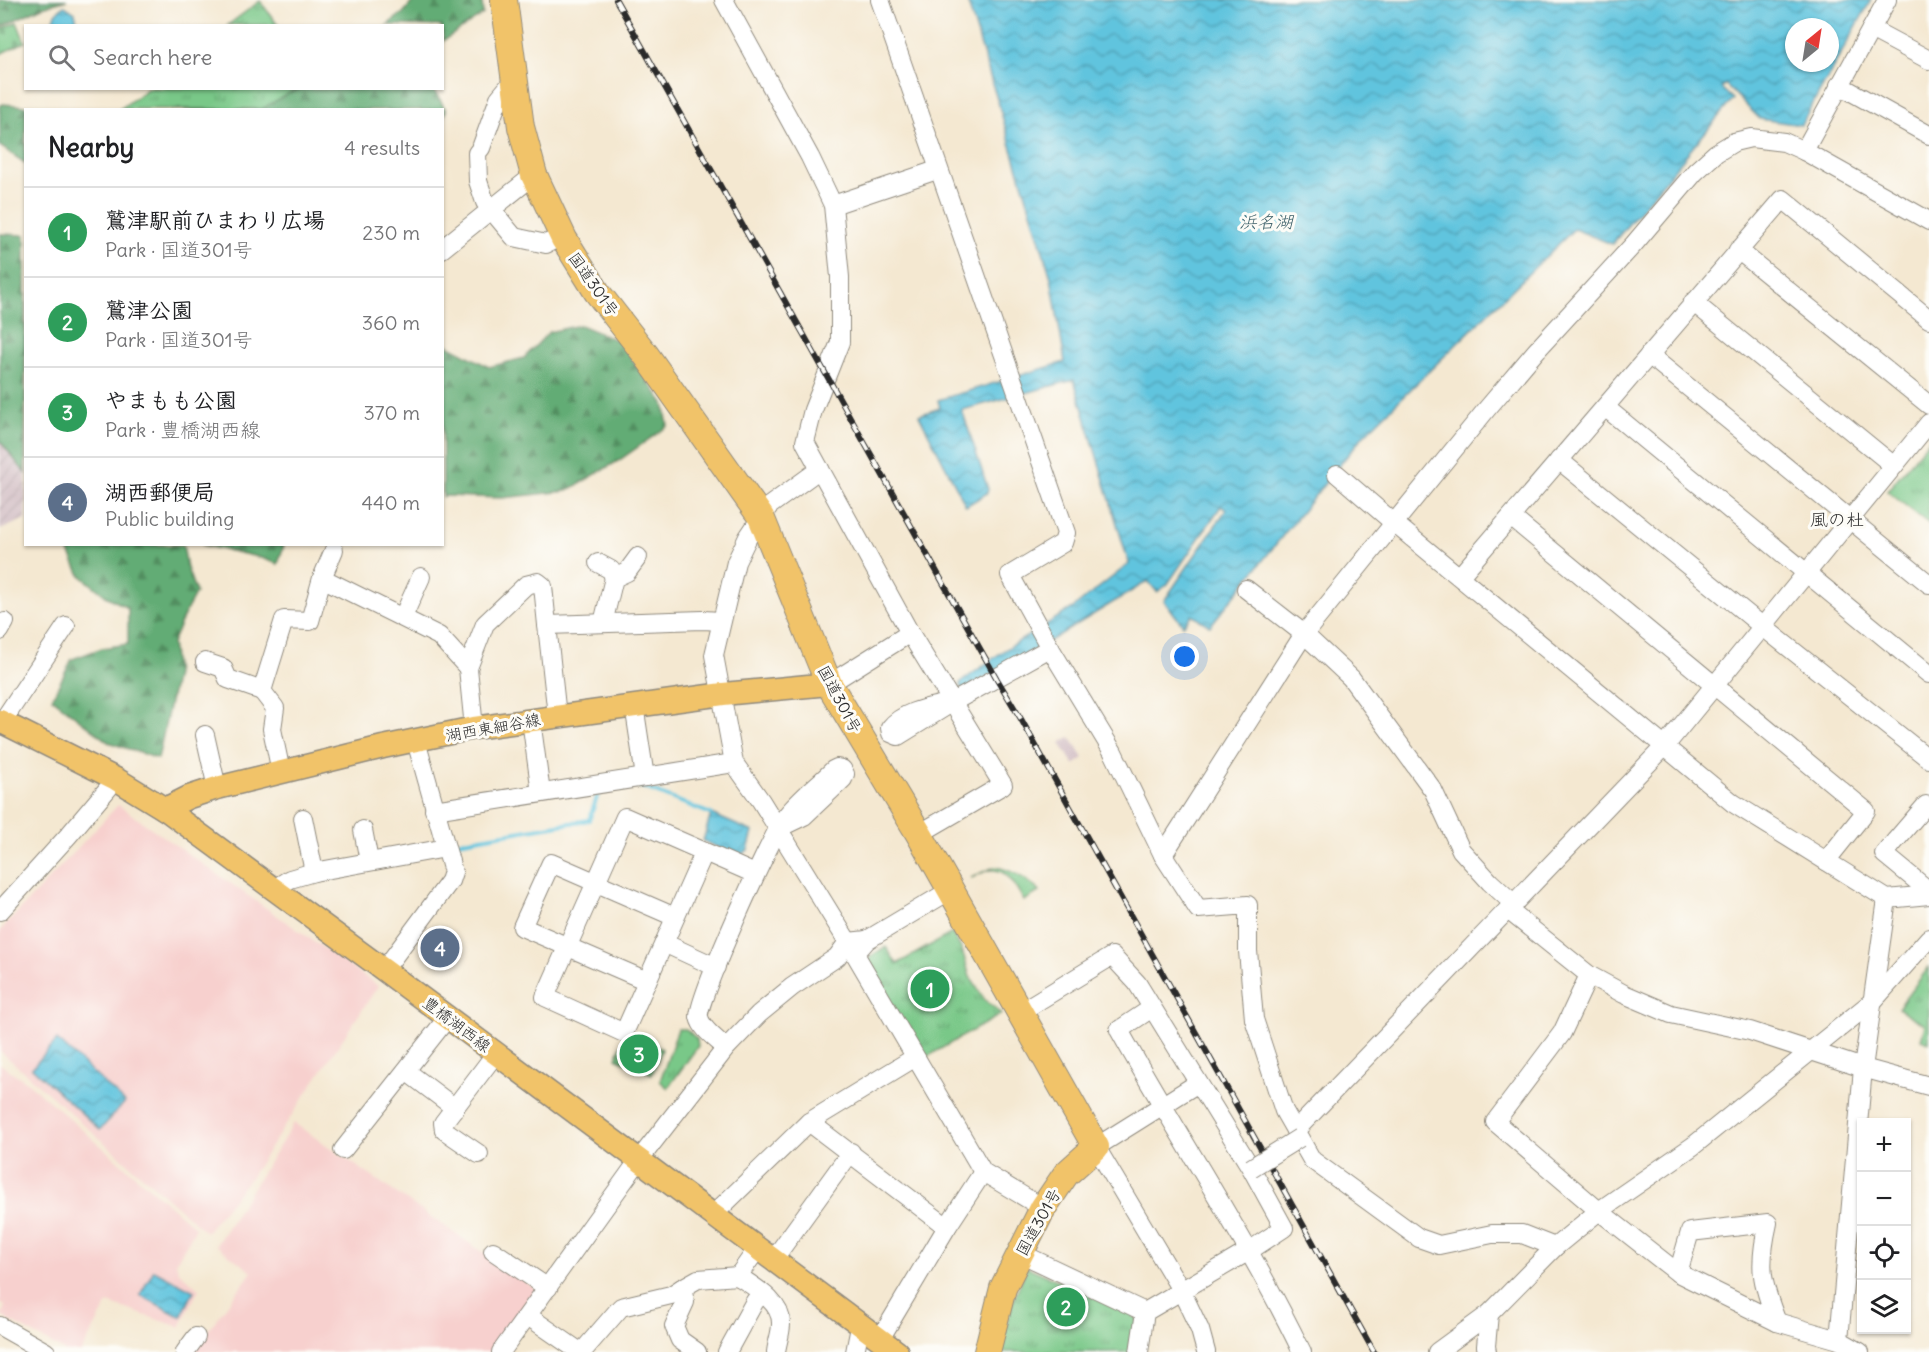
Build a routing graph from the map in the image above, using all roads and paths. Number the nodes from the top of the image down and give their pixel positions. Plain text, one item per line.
1 (504, 0) edge
2 (724, 0) edge
3 (880, 0) edge
4 (1887, 0) edge
5 (1871, 29) junction
6 (1929, 60) edge
7 (513, 81) junction
8 (1839, 85) junction
9 (1929, 135) edge
10 (1804, 151) junction
11 (938, 170) junction
12 (534, 175) junction
13 (833, 205) junction
14 (491, 209) junction
15 (1929, 220) edge
16 (562, 236) junction
17 (444, 247) edge
18 (1738, 250) junction
19 (1693, 302) junction
20 (1929, 319) edge
21 (1648, 355) junction
22 (1929, 405) edge
23 (1605, 407) junction
24 (1929, 423) edge
25 (1559, 460) junction
26 (1894, 466) junction
27 (820, 470) junction
28 (1337, 474) dead end
29 (761, 517) junction
30 (1511, 517) junction
31 (1849, 520) junction
32 (1394, 523) junction
33 (334, 550) dead end
34 (638, 557) dead end
35 (598, 563) dead end
36 (1806, 573) junction
37 (1460, 576) junction
38 (421, 577) dead end
39 (322, 578) junction
40 (614, 578) junction
41 (1929, 584) edge
42 (1246, 589) dead end
43 (403, 617) junction
44 (721, 621) junction
45 (603, 623) junction
46 (547, 625) junction
47 (66, 626) dead end
48 (1762, 626) junction
49 (910, 633) junction
50 (1304, 634) junction
51 (1050, 648) junction
52 (205, 662) dead end
53 (468, 668) junction
54 (1929, 674) edge
55 (829, 684) junction
56 (1714, 686) junction
57 (262, 691) junction
58 (723, 694) junction
59 (953, 702) junction
60 (634, 705) junction
61 (557, 716) junction
62 (531, 720) junction
63 (1, 722) edge
64 (474, 728) junction
65 (205, 735) dead end
66 (416, 741) junction
67 (1665, 746) junction
68 (1929, 759) edge
69 (734, 763) junction
70 (282, 772) junction
71 (645, 777) junction
72 (116, 779) junction
73 (216, 788) junction
74 (541, 793) junction
75 (1929, 808) edge
76 (165, 809) junction
77 (434, 810) junction
78 (303, 818) dead end
79 (777, 829) junction
80 (363, 830) dead end
81 (919, 834) junction
82 (446, 848) junction
83 (704, 853) junction
84 (1163, 855) junction
85 (369, 861) junction
86 (1826, 861) junction
87 (314, 872) junction
88 (755, 874) junction
89 (597, 882) junction
90 (277, 891) junction
91 (949, 891) junction
92 (1929, 893) edge
93 (1887, 899) junction
94 (1511, 907) junction
95 (0, 911) edge
96 (675, 917) junction
97 (1929, 938) edge
98 (664, 943) junction
99 (567, 946) junction
100 (846, 951) junction
101 (716, 967) junction
102 (384, 970) junction
103 (1588, 975) junction
104 (647, 981) junction
105 (1874, 1000) junction
106 (1152, 1008) junction
107 (1020, 1012) junction
108 (448, 1017) junction
109 (726, 1048) junction
110 (1812, 1050) junction
111 (496, 1053) junction
112 (914, 1058) junction
113 (1863, 1068) junction
114 (406, 1071) junction
115 (1198, 1083) junction
116 (1929, 1086) edge
117 (1161, 1106) junction
118 (455, 1108) junction
119 (809, 1122) junction
120 (1297, 1134) junction
121 (1096, 1147) junction
122 (343, 1150) dead end
123 (851, 1152) junction
124 (479, 1154) dead end
125 (639, 1160) junction
126 (1251, 1168) junction
127 (983, 1172) junction
128 (1043, 1208) junction
129 (1599, 1211) junction
130 (713, 1215) junction
131 (947, 1227) junction
132 (1555, 1247) junction
133 (493, 1251) dead end
134 (1250, 1251) junction
135 (1020, 1253) junction
136 (765, 1254) junction
137 (1678, 1273) junction
138 (738, 1276) junction
139 (548, 1288) junction
140 (682, 1288) junction
141 (1181, 1290) junction
142 (763, 1294) junction
143 (1145, 1312) junction
144 (1489, 1314) junction
145 (528, 1316) junction
146 (1777, 1322) junction
147 (0, 1326) edge
148 (196, 1337) dead end
149 (880, 1339) edge
150 (1839, 1340) junction
151 (46, 1352) edge
152 (185, 1352) edge
153 (501, 1352) edge
154 (581, 1352) edge
155 (697, 1352) edge
156 (727, 1352) edge
157 (776, 1352) edge
158 (855, 1352) edge
159 (987, 1352) edge
160 (1139, 1352) edge
161 (1206, 1352) edge
162 (1302, 1352) edge
163 (1437, 1352) edge
164 (1488, 1352) edge
165 (1860, 1352) edge

1 - 7 highway, 国道301号
2 - 13 street
3 - 11 street
4 - 5 street
5 - 6 street
5 - 8 street
7 - 12 highway, 国道301号
7 - 14 street
8 - 9 street
8 - 10 street
10 - 15 street
10 - 32 street
11 - 13 street
11 - 51 street
12 - 14 street
12 - 16 highway, 国道301号
13 - 27 street
14 - 16 street
14 - 17 street
16 - 29 highway, 国道301号
18 - 19 street
18 - 20 street
18 - 22 street
19 - 21 street
19 - 26 street
21 - 23 street
21 - 31 street
23 - 25 street
23 - 36 street
24 - 26 street
25 - 30 street
25 - 48 street
26 - 31 street
27 - 29 street
27 - 49 street
28 - 32 street
29 - 44 street
29 - 55 highway, 国道301号
30 - 37 street
30 - 56 street
31 - 36 street
31 - 41 street
32 - 37 street
32 - 50 street
33 - 39 street
34 - 40 street
35 - 40 street
36 - 48 street
36 - 54 street
37 - 67 street
38 - 43 street
39 - 43 street
39 - 57 street
40 - 45 street
42 - 50 street
43 - 53 street
44 - 45 street
44 - 58 street
45 - 46 street
46 - 53 street
46 - 61 street
47 - 63 street
48 - 56 street
48 - 68 street
49 - 55 street
49 - 59 street
50 - 84 street
50 - 94 street
51 - 59 street
51 - 84 street
52 - 57 street
53 - 64 street
55 - 58 main road, 湖西東細谷線
55 - 81 highway, 国道301号
56 - 67 street
56 - 86 street
57 - 70 street
58 - 60 main road, 湖西東細谷線
58 - 69 street
59 - 81 street
60 - 61 main road, 湖西東細谷線
60 - 71 street
61 - 62 main road, 湖西東細谷線
62 - 64 main road, 湖西東細谷線
62 - 74 street
63 - 72 main road, 豊橋湖西線
64 - 66 main road, 湖西東細谷線
65 - 73 street
66 - 70 main road, 湖西東細谷線
66 - 77 street
67 - 86 street
67 - 94 street
69 - 71 street
69 - 79 street
70 - 73 main road, 湖西東細谷線
71 - 74 street
72 - 76 main road, 豊橋湖西線
72 - 95 street
73 - 76 main road, 湖西東細谷線
74 - 77 street
75 - 92 street
76 - 90 main road, 豊橋湖西線
77 - 82 street
78 - 87 street
79 - 88 street
79 - 100 street
80 - 85 street
81 - 91 highway, 国道301号
82 - 85 street
82 - 102 street
83 - 88 street
83 - 89 street
83 - 96 street
84 - 120 street
85 - 87 street
86 - 93 street
87 - 90 street
88 - 101 street
89 - 96 street
89 - 99 street
89 - 99 street
90 - 102 main road, 豊橋湖西線
91 - 100 street
91 - 107 highway, 国道301号
92 - 93 street
93 - 105 street
94 - 103 street
94 - 120 street
96 - 98 street
97 - 105 street
98 - 101 street
98 - 104 street
99 - 104 street
99 - 104 street
100 - 109 street
100 - 112 street
101 - 109 street
102 - 108 main road, 豊橋湖西線
103 - 110 street
103 - 129 street
105 - 110 street
105 - 113 street
106 - 107 street
106 - 115 street
106 - 117 street
107 - 121 highway, 国道301号
108 - 111 main road, 豊橋湖西線
108 - 114 street
109 - 125 street
110 - 113 street
110 - 129 street
111 - 118 street
111 - 125 main road, 豊橋湖西線
112 - 119 street
112 - 127 street
113 - 116 street
113 - 150 street
114 - 118 street
114 - 122 street
115 - 117 street
115 - 126 street
117 - 121 street
117 - 134 street
118 - 124 street
119 - 123 street
119 - 130 street
120 - 126 street, bridge
120 - 132 street
121 - 128 highway, 国道301号
121 - 141 street
123 - 131 street
123 - 136 street
125 - 130 main road, 豊橋湖西線
125 - 139 street
126 - 134 street
127 - 128 street
127 - 131 street
128 - 135 highway, 国道301号
129 - 132 street
129 - 137 street
130 - 136 main road, 豊橋湖西線
131 - 149 street
132 - 144 street
133 - 139 street
134 - 141 street
134 - 162 street
135 - 143 street
135 - 159 highway, 国道301号
136 - 138 street
136 - 149 main road, 豊橋湖西線
137 - 146 street
137 - 146 street
138 - 140 street
138 - 142 street
139 - 145 street
140 - 154 street
140 - 155 street
141 - 143 street
141 - 161 street
142 - 156 street
142 - 157 street
143 - 160 street
144 - 163 street
144 - 164 street
145 - 153 street
145 - 154 street
146 - 150 street
147 - 151 street
148 - 152 street
149 - 158 street
150 - 165 street

